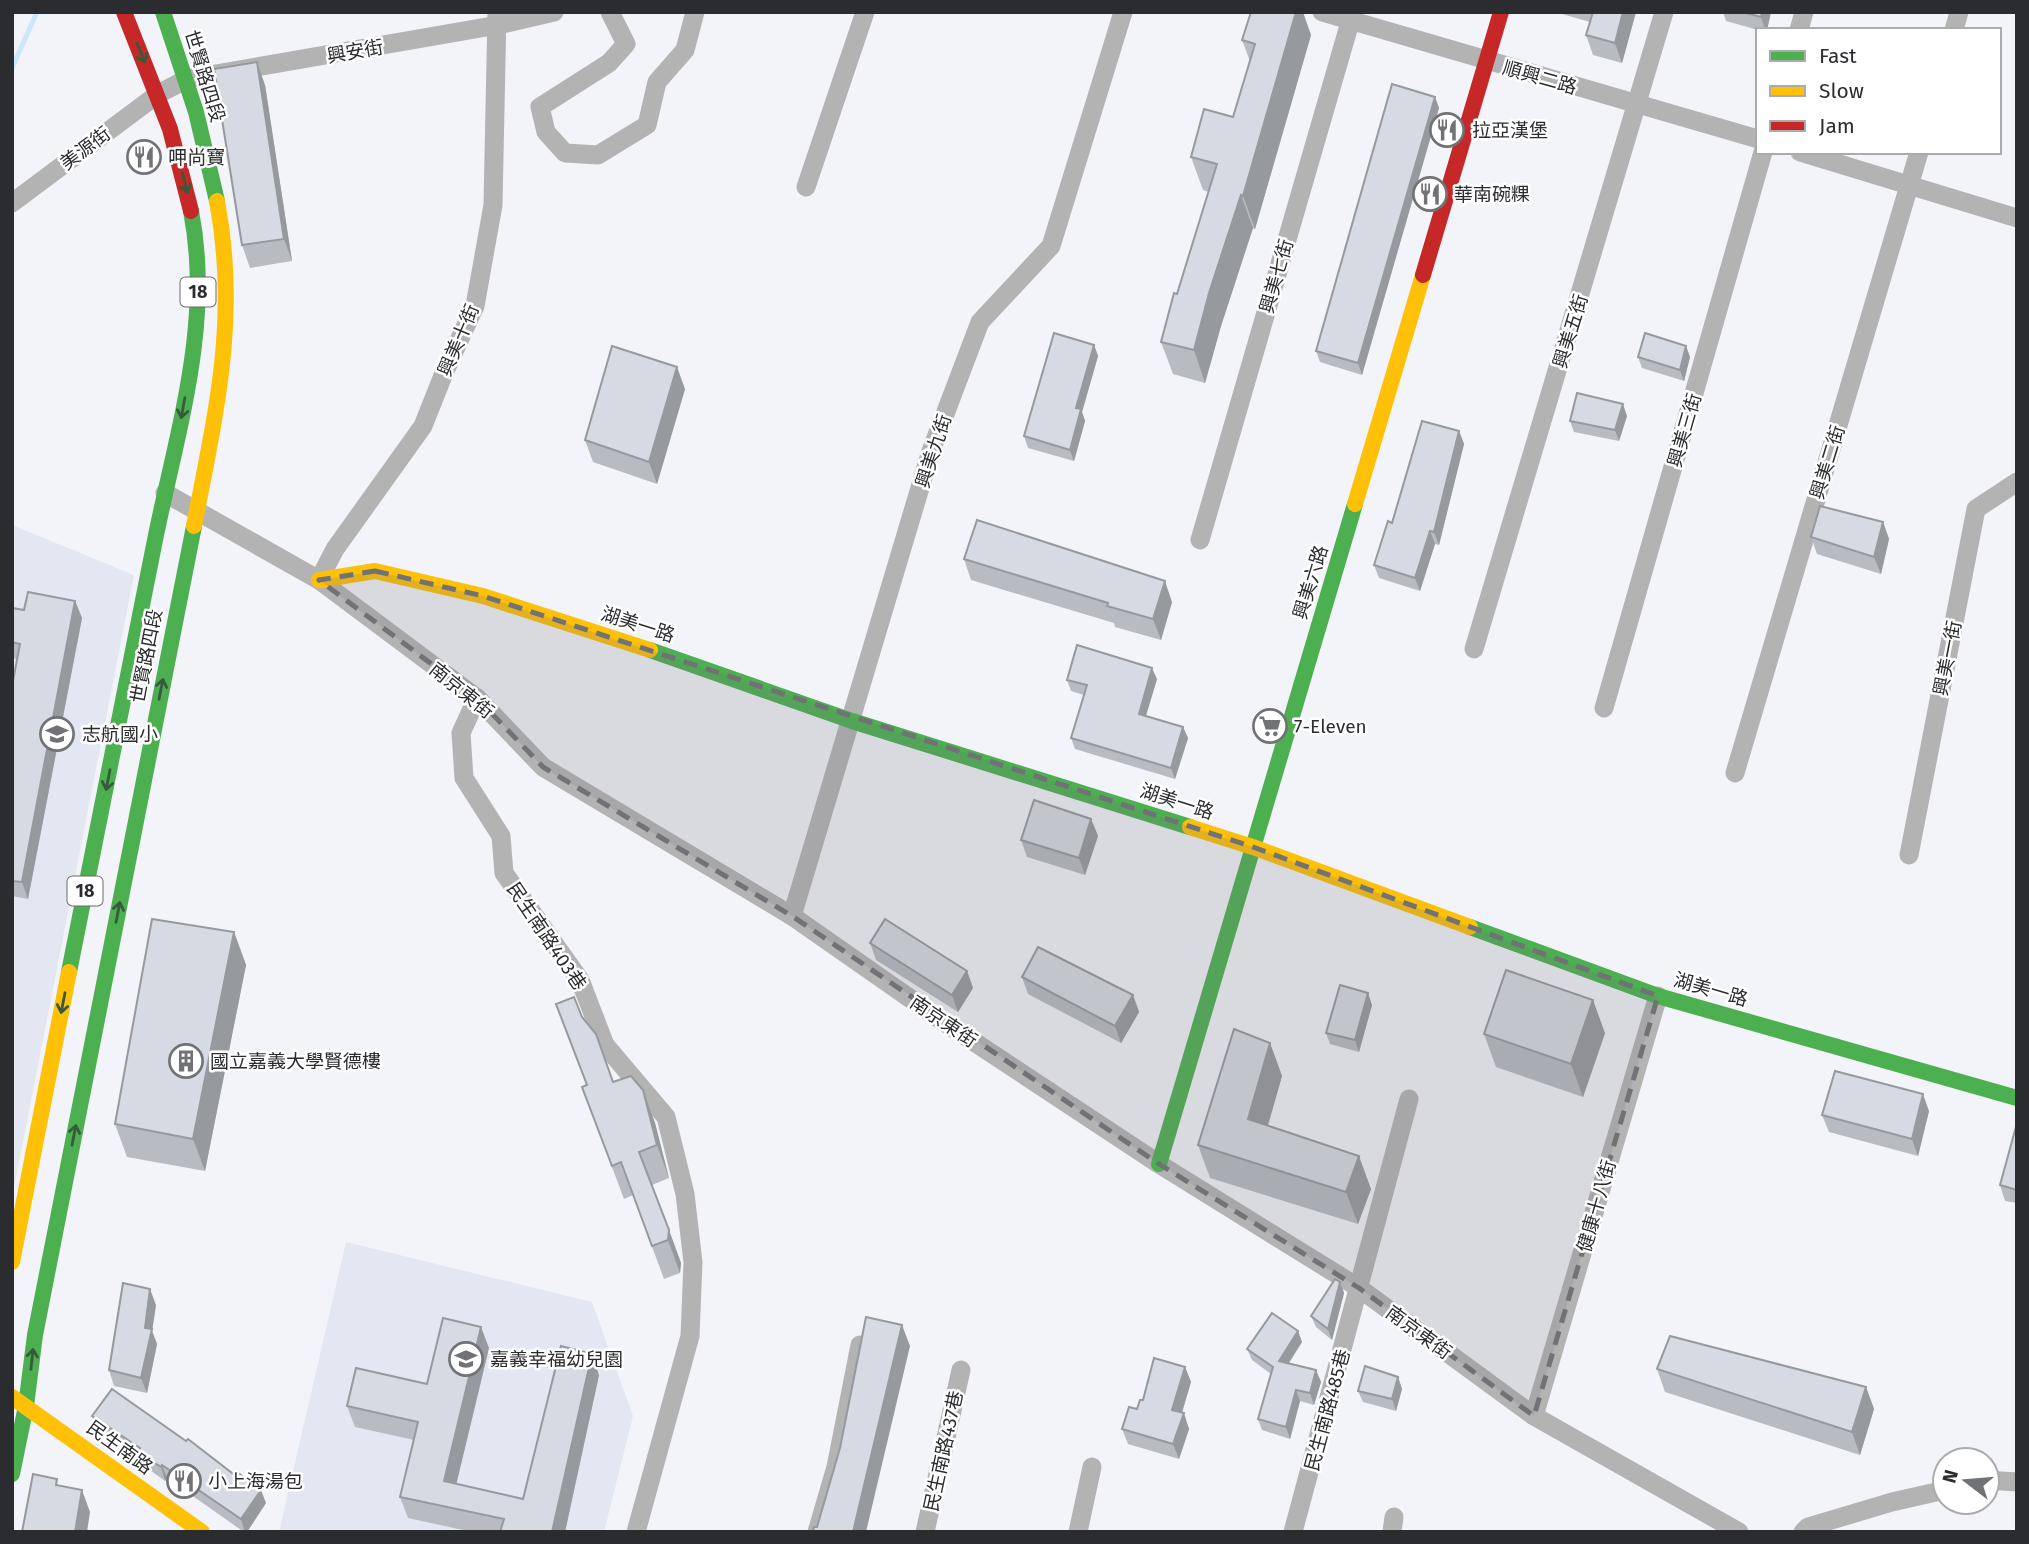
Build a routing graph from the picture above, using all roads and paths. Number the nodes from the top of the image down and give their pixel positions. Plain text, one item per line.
1 (124, 12) edge
2 (163, 12) edge
3 (554, 12) edge
4 (610, 12) edge
5 (695, 12) edge
6 (865, 12) edge
7 (1123, 12) edge
8 (1322, 12) edge
9 (1501, 12) edge
10 (1664, 12) edge
11 (1351, 16) edge
12 (498, 19) edge
13 (1487, 61) junction
14 (187, 79) junction
15 (158, 94) junction
16 (1637, 106) junction
17 (1756, 138) edge
18 (1762, 154) edge
19 (1806, 154) edge
20 (1918, 154) edge
21 (1910, 186) junction
22 (806, 187) dead end
23 (12, 203) edge
24 (2017, 218) edge
25 (2017, 482) edge
26 (165, 493) junction
27 (196, 510) junction
28 (1200, 540) dead end
29 (319, 580) junction
30 (1474, 649) dead end
31 (477, 698) junction
32 (1604, 708) dead end
33 (852, 721) junction
34 (1735, 772) dead end
35 (1253, 847) junction
36 (1909, 855) dead end
37 (792, 916) junction
38 (1658, 996) junction
39 (2017, 1098) edge
40 (1409, 1099) dead end
41 (1159, 1164) junction
42 (12, 1262) edge
43 (1359, 1288) junction
44 (860, 1345) edge
45 (961, 1370) dead end
46 (19, 1402) edge
47 (1534, 1416) junction
48 (1092, 1466) dead end
49 (12, 1474) edge
50 (1931, 1493) edge
51 (202, 1532) edge
52 (636, 1532) edge
53 (817, 1532) edge
54 (925, 1532) edge
55 (1078, 1532) edge
56 (1293, 1532) edge
57 (1739, 1532) edge
58 (1802, 1532) edge

1 -> 15 main road, 世賢路四段 / 18
2 - 14 main road, 世賢路四段 / 18
3 - 12 street, 興安街
4 - 5 street
6 - 22 street
7 - 33 street, 興美九街
8 - 11 street, 順興二路
9 - 13 main road, 興美六路
10 - 16 street, 興美五街
11 - 13 street, 順興二路
11 - 28 street, 興美七街
12 - 14 street, 興安街
12 - 29 street, 興美十街
13 - 16 street, 順興二路
13 - 35 main road, 興美六路
14 - 15 street, 興安街
14 - 27 main road, 世賢路四段 / 18
15 - 23 street, 美源街
15 -> 26 main road, 世賢路四段 / 18
16 - 17 street, 順興二路
16 - 30 street, 興美五街
18 - 32 street, 興美三街
19 - 21 street
20 - 21 street, 興美二街
21 - 24 street
21 - 34 street, 興美二街
25 - 36 street, 興美一街
26 - 27 street, 南京東街
26 -> 42 main road, 世賢路四段 / 18
27 - 29 street, 南京東街
46 -> 27 main road, 世賢路四段 / 18
29 - 31 street, 南京東街
29 - 33 main road, 湖美一路
31 - 37 street, 南京東街
31 - 52 street, 民生南路403巷
33 - 35 main road, 湖美一路
33 - 37 street, 興美九街
35 - 38 main road, 湖美一路
35 - 41 main road, 興美六路
37 - 41 street, 南京東街
38 - 39 main road, 湖美一路
38 - 47 street, 健康十八街
40 - 43 street, 民生南路485巷
41 - 43 street, 南京東街
43 - 47 street, 南京東街
43 - 56 street, 民生南路485巷
44 - 53 street
45 - 54 street, 民生南路437巷
46 - 49 main road, 世賢路四段 / 18
46 - 51 main road, 民生南路
47 - 57 street, 南京東街
48 - 55 street
50 - 58 street

